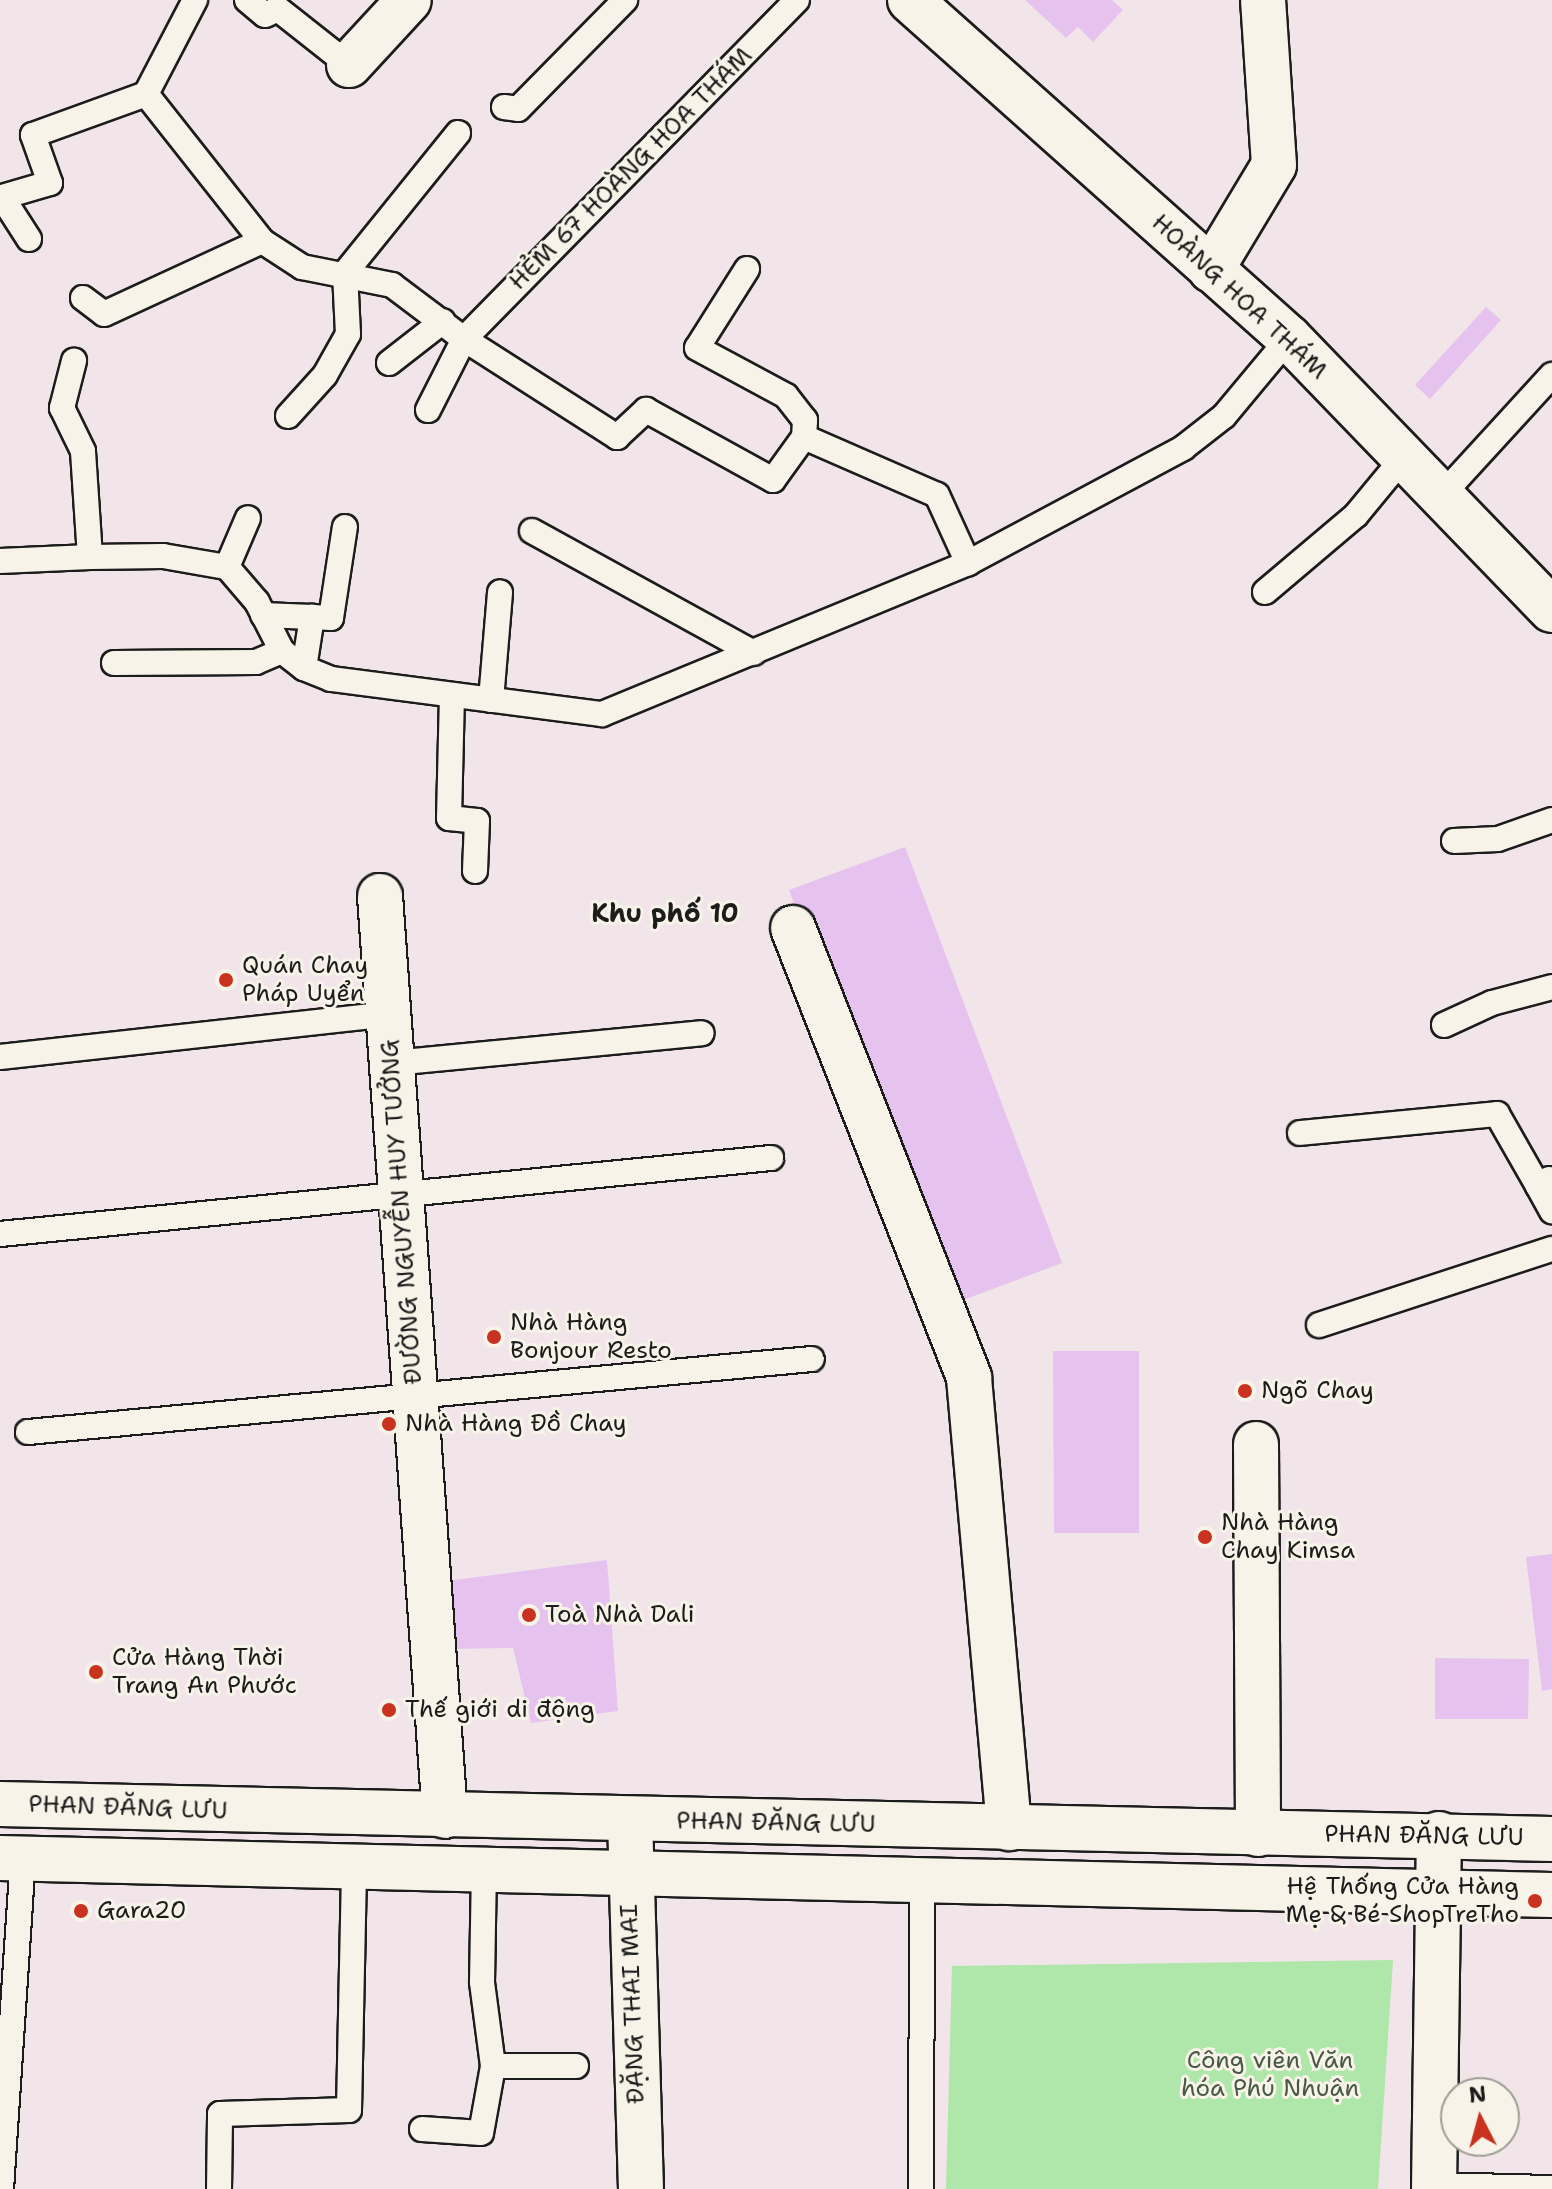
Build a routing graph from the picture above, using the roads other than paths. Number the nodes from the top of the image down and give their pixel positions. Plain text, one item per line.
1 (195, 0) edge
2 (247, 0) edge
3 (409, 0) edge
4 (625, 0) edge
5 (797, 0) edge
6 (910, 0) edge
7 (1263, 0) edge
8 (349, 65) joint
9 (146, 94) junction
10 (504, 107) dead end
11 (458, 133) dead end
12 (29, 239) dead end
13 (262, 241) junction
14 (747, 269) dead end
15 (1211, 270) junction
16 (345, 273) junction
17 (83, 298) dead end
18 (443, 321) junction
19 (1289, 338) junction
20 (464, 339) junction
21 (74, 361) dead end
22 (389, 363) dead end
23 (1552, 375) edge
24 (428, 410) dead end
25 (288, 416) dead end
26 (804, 437) junction
27 (1404, 457) junction
28 (1442, 495) junction
29 (248, 518) dead end
30 (345, 527) dead end
31 (532, 531) dead end
32 (90, 557) junction
33 (0, 561) edge
34 (968, 563) junction
35 (227, 567) junction
36 (500, 592) dead end
37 (1265, 592) dead end
38 (1552, 610) edge
39 (263, 615) junction
40 (312, 617) junction
41 (282, 651) junction
42 (754, 653) junction
43 (114, 663) dead end
44 (304, 668) junction
45 (452, 695) junction
46 (491, 700) junction
47 (1552, 820) edge
48 (1454, 841) dead end
49 (475, 871) dead end
50 (380, 896) dead end
51 (793, 928) dead end
52 (1552, 987) edge
53 (388, 1014) junction
54 (1444, 1025) dead end
55 (702, 1033) dead end
56 (0, 1057) edge
57 (393, 1063) junction
58 (1300, 1133) dead end
59 (771, 1158) dead end
60 (1545, 1182) edge
61 (404, 1194) junction
62 (1552, 1211) edge
63 (0, 1234) edge
64 (1552, 1249) edge
65 (1319, 1325) dead end
66 (812, 1359) dead end
67 (414, 1393) junction
68 (28, 1432) dead end
69 (1256, 1444) dead end
70 (0, 1804) edge
71 (445, 1816) junction
72 (630, 1819) junction
73 (1009, 1828) junction
74 (1258, 1834) junction
75 (1439, 1834) junction
76 (1552, 1839) edge
77 (12, 1858) edge
78 (354, 1866) junction
79 (484, 1870) junction
80 (628, 1874) junction
81 (922, 1879) junction
82 (1437, 1891) junction
83 (1552, 1895) edge
84 (493, 2066) junction
85 (576, 2066) dead end
86 (422, 2129) dead end
87 (1434, 2187) edge
88 (1552, 2188) edge
89 (1, 2189) edge
90 (219, 2189) edge
91 (641, 2189) edge
92 (921, 2189) edge

1 - 9 lane
2 - 8 lane
3 - 8 street
4 - 10 lane
5 - 20 lane, HẺM 67 HOÀNG HOA THÁM
6 - 15 street, HOÀNG HOA THÁM
7 - 15 street
9 - 12 lane
9 - 13 lane
11 - 16 lane
13 - 16 lane
13 - 17 lane
14 - 26 lane
15 - 19 street, HOÀNG HOA THÁM
16 - 18 lane
16 - 25 lane
18 - 20 lane
18 - 22 lane
19 - 27 street, HOÀNG HOA THÁM
19 - 34 lane
20 - 24 lane, HẺM 67 HOÀNG HOA THÁM
20 - 26 lane
21 - 32 lane
23 - 28 lane
26 - 34 lane
27 - 28 street, HOÀNG HOA THÁM
27 - 37 lane
28 - 38 street, HOÀNG HOA THÁM
29 - 35 lane
30 - 40 lane
31 - 42 lane
32 - 33 lane
32 - 35 lane
34 - 42 lane
35 - 39 lane
36 - 46 lane
39 - 40 lane
39 - 41 lane
40 - 44 lane
41 - 43 lane
41 - 44 lane
42 - 46 lane
44 - 45 lane
45 - 46 lane
45 - 49 lane
47 - 48 lane
50 - 53 street, ĐƯỜNG NGUYỄN HUY TƯỞNG
51 - 73 street
52 - 54 lane
53 - 56 lane
53 - 57 street, ĐƯỜNG NGUYỄN HUY TƯỞNG
55 - 57 lane
57 - 61 street, ĐƯỜNG NGUYỄN HUY TƯỞNG
58 - 60 lane
59 - 61 lane
60 - 62 lane
61 - 63 lane
61 - 67 street, ĐƯỜNG NGUYỄN HUY TƯỞNG
64 - 65 lane
66 - 67 lane
67 - 68 lane
67 - 71 street, ĐƯỜNG NGUYỄN HUY TƯỞNG
69 - 74 street
70 - 71 street, PHAN ĐĂNG LƯU
71 - 72 street, PHAN ĐĂNG LƯU
72 - 73 street, PHAN ĐĂNG LƯU
72 - 80 street, ĐẶNG THAI MAI
73 - 74 street, PHAN ĐĂNG LƯU
74 - 75 street, PHAN ĐĂNG LƯU
75 - 76 street, PHAN ĐĂNG LƯU
75 - 82 street
77 - 78 street
77 - 89 lane
78 - 79 street
78 - 90 lane
79 - 80 street
79 - 84 lane
80 - 81 street
80 - 91 street, ĐẶNG THAI MAI
81 - 82 street
81 - 92 lane
82 - 83 street
82 - 87 street
84 - 85 lane
84 - 86 lane
87 - 88 lane

